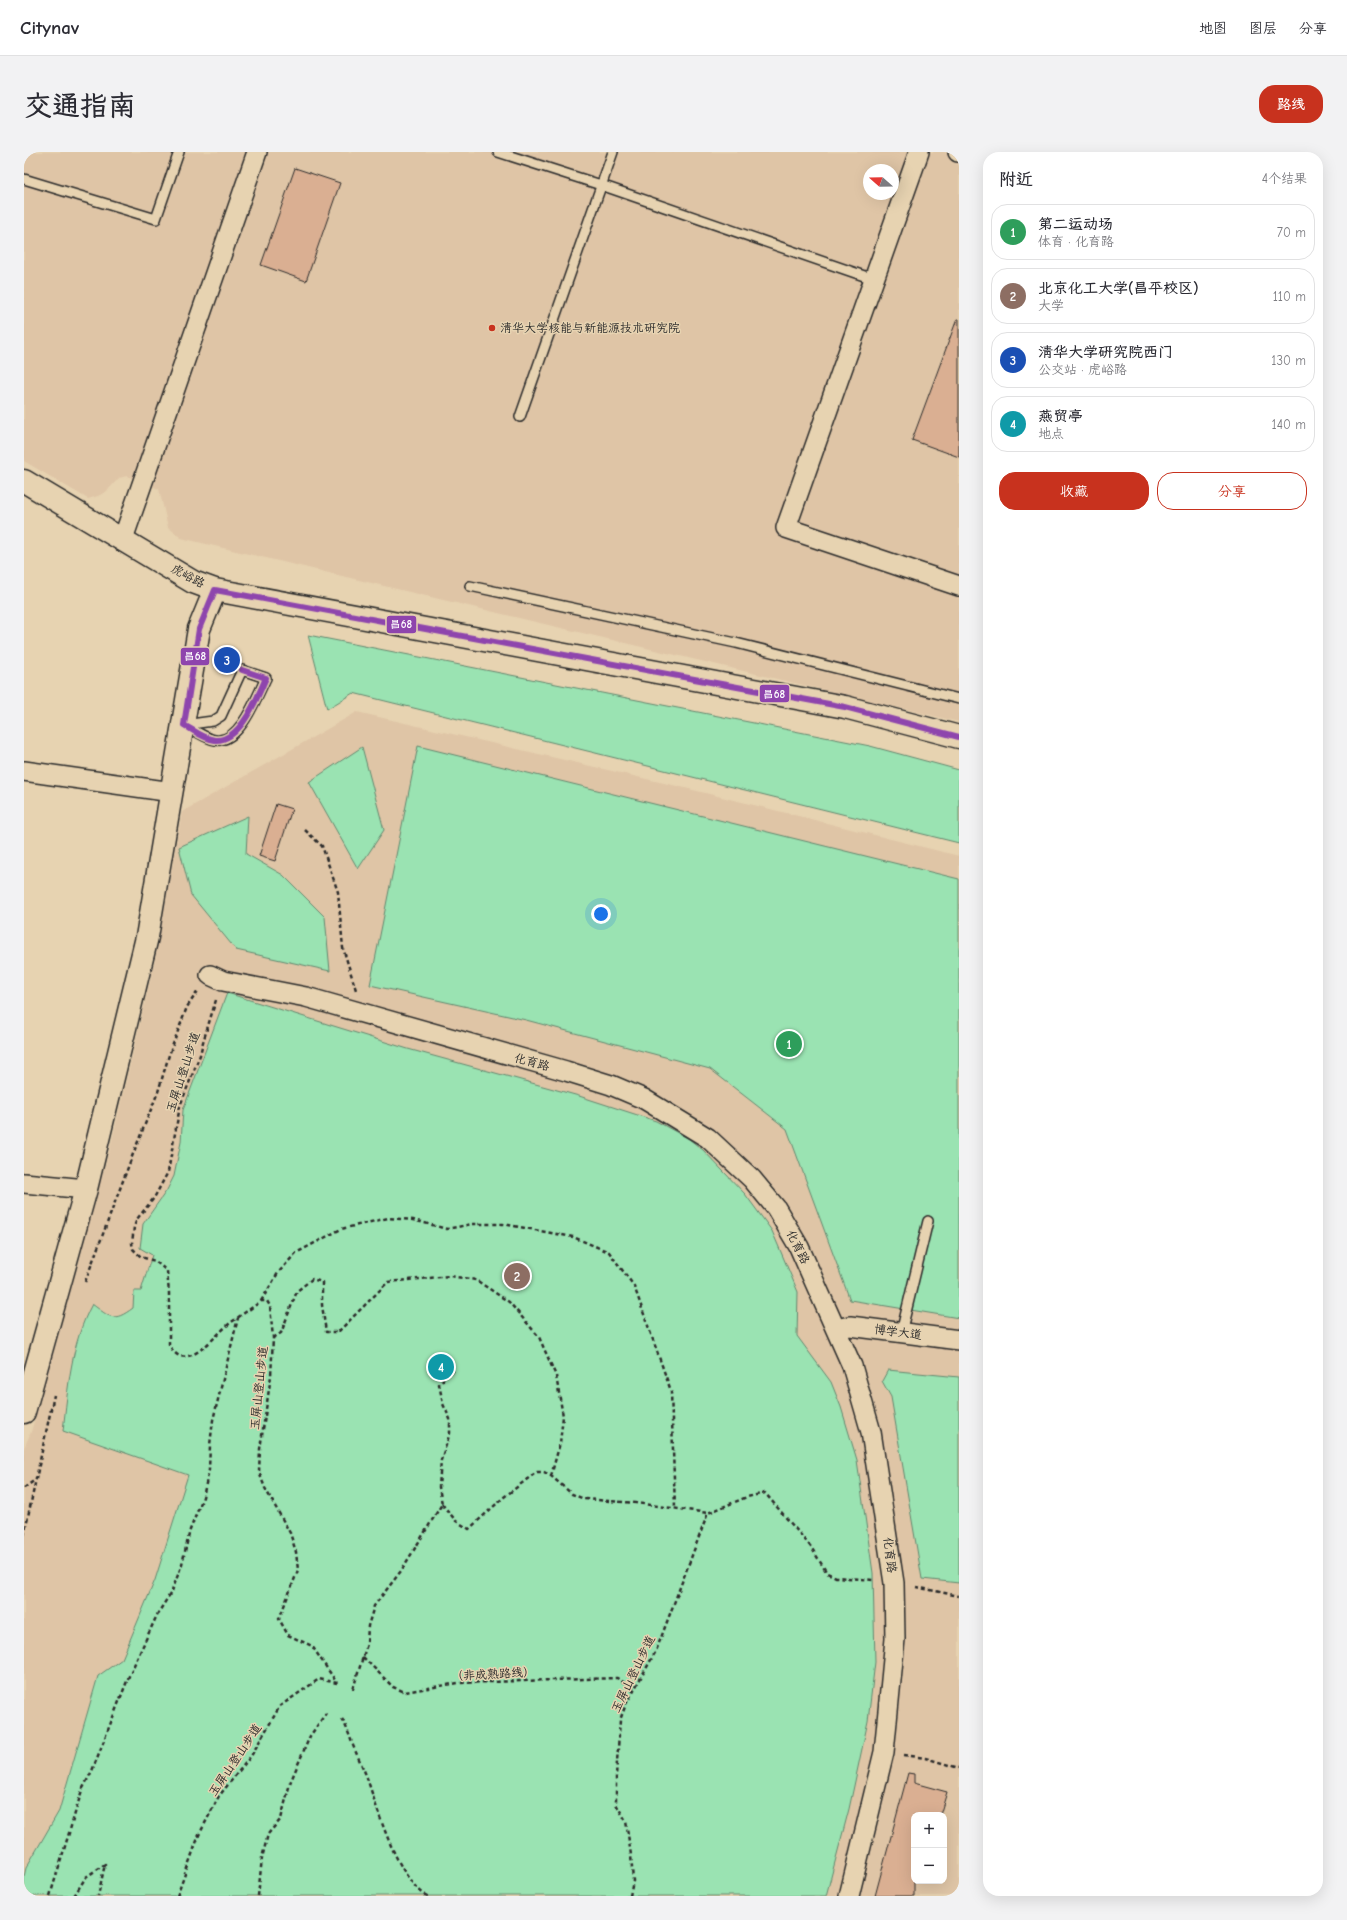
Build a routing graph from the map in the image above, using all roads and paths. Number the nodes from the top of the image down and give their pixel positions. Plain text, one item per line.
1 (179, 152) edge
2 (257, 152) edge
3 (498, 152) edge
4 (613, 152) edge
5 (919, 152) edge
6 (24, 179) edge
7 (602, 185) junction
8 (873, 279) junction
9 (520, 417) dead end
10 (24, 481) edge
11 (124, 539) junction
12 (470, 586) dead end
13 (959, 586) edge
14 (215, 590) junction
15 (959, 699) edge
16 (184, 725) junction
17 (959, 737) edge
18 (24, 771) edge
19 (172, 792) junction
20 (304, 830) dead end
21 (217, 978) junction
22 (364, 1014) junction
23 (24, 1183) edge
24 (86, 1189) junction
25 (928, 1221) dead end
26 (84, 1285) dead end
27 (261, 1301) junction
28 (238, 1318) junction
29 (836, 1329) junction
30 (901, 1332) junction
31 (272, 1338) junction
32 (959, 1340) edge
33 (442, 1371) dead end
34 (55, 1389) dead end
35 (24, 1412) edge
36 (551, 1476) junction
37 (35, 1480) junction
38 (24, 1488) edge
39 (442, 1504) junction
40 (675, 1508) junction
41 (708, 1513) junction
42 (24, 1535) edge
43 (875, 1580) dead end
44 (916, 1587) dead end
45 (959, 1596) edge
46 (363, 1657) junction
47 (353, 1689) dead end
48 (634, 1689) junction
49 (326, 1713) dead end
50 (342, 1719) dead end
51 (884, 1752) junction
52 (959, 1768) edge
53 (50, 1896) edge
54 (74, 1896) edge
55 (98, 1896) edge
56 (178, 1896) edge
57 (258, 1896) edge
58 (428, 1896) edge
59 (630, 1896) edge
60 (849, 1896) edge

1 - 6 lane
2 - 11 street
3 - 7 lane
4 - 7 lane
5 - 8 street
7 - 8 lane
7 - 9 lane
8 - 13 street
10 - 11 street, 虎峪路
11 - 14 street, 虎峪路
12 - 15 lane
14 - 16 street
14 - 17 street, 虎峪路
16 - 16 lane
16 - 19 street
18 - 19 street
19 - 24 street
20 - 22 path
21 - 22 street, 化育路
21 - 26 path
21 - 28 path, 玉屏山登山步道
22 - 29 street, 化育路
23 - 24 street
24 - 35 street
25 - 30 lane
27 - 28 path, 玉屏山登山步道
27 - 31 path, 玉屏山登山步道
27 - 40 path
28 - 53 path
29 - 30 street, 博学大道
29 - 51 street, 化育路
30 - 32 street, 博学大道
31 - 36 path
31 - 56 path, 玉屏山登山步道
33 - 39 path
34 - 37 path
36 - 39 path
36 - 40 path
37 - 38 path
37 - 42 path
39 - 46 path
40 - 41 path
41 - 43 path
41 - 48 path, 玉屏山登山步道
44 - 45 path
46 - 47 path
46 - 48 path, （非成熟路线）
48 - 59 path, 玉屏山登山步道
49 - 57 path
50 - 58 path
51 - 52 path
51 - 60 street, 化育路
54 - 55 path

